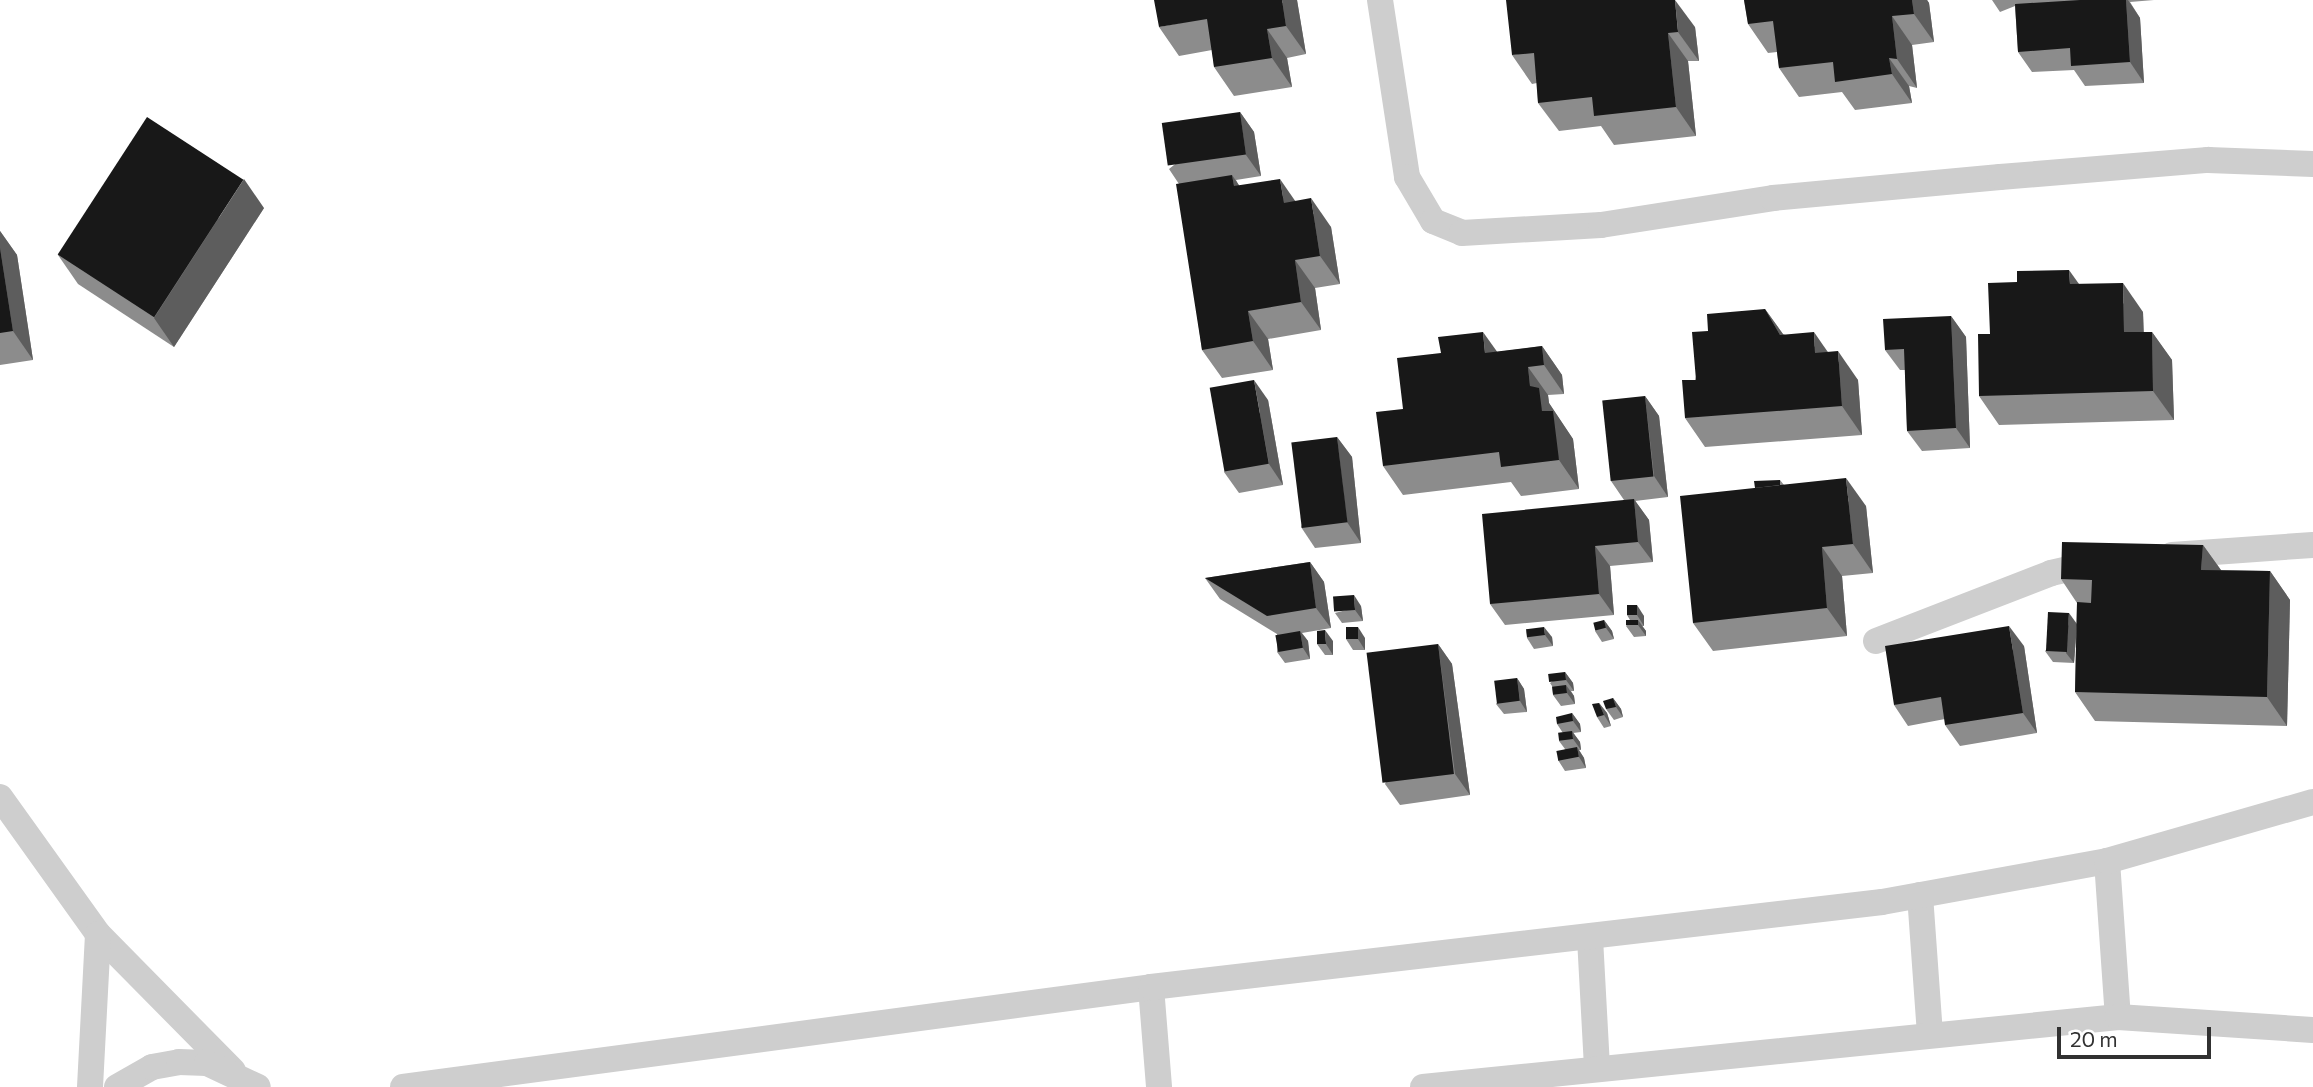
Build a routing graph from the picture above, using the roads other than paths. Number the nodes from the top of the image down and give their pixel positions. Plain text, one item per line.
1 (1380, 0) edge
2 (2313, 164) edge
3 (2313, 545) edge
4 (1876, 642) dead end
5 (0, 797) edge
6 (2313, 802) edge
7 (2107, 861) junction
8 (1920, 895) junction
9 (98, 934) junction
10 (1590, 938) junction
11 (1151, 987) junction
12 (2118, 1017) junction
13 (2313, 1030) edge
14 (1930, 1034) junction
15 (1597, 1067) junction
16 (233, 1071) junction
17 (90, 1087) edge
18 (117, 1087) edge
19 (258, 1087) edge
20 (403, 1087) edge
21 (1159, 1087) edge
22 (1423, 1087) edge

1 - 2 lane
3 - 4 lane
5 - 9 lane
6 - 7 lane
7 - 8 lane
7 - 12 lane
8 - 10 lane
8 - 14 lane
9 - 16 lane
9 - 17 lane
10 - 11 lane
10 - 15 lane
11 - 20 lane
11 - 21 lane
12 - 13 lane
12 - 14 lane
14 - 15 lane
15 - 22 lane
16 - 18 lane
16 - 19 lane

